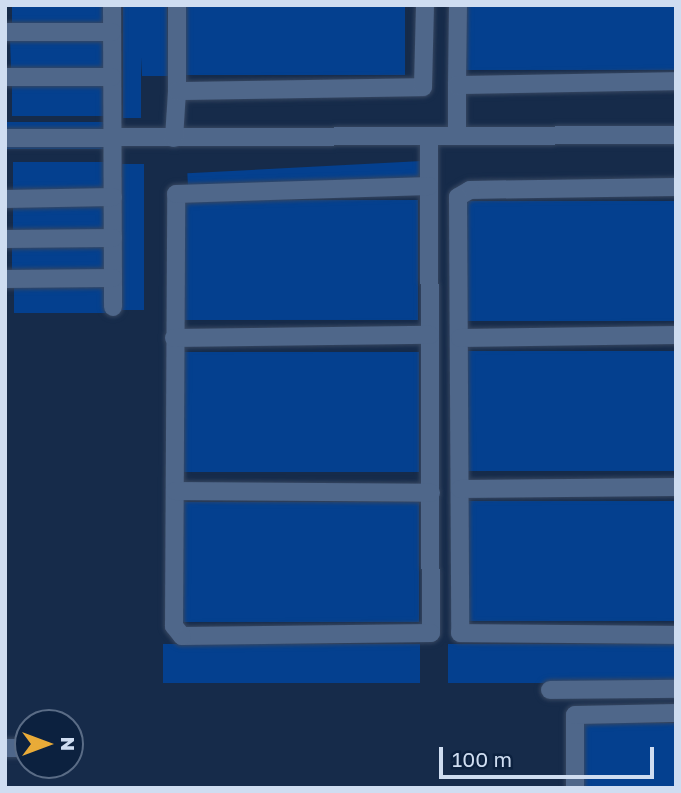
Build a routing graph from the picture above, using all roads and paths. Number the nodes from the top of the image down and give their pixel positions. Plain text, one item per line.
1 (112, 5) edge
2 (177, 5) edge
3 (425, 5) edge
4 (458, 5) edge
5 (5, 32) edge
6 (112, 32) junction
7 (5, 77) edge
8 (112, 77) junction
9 (676, 81) edge
10 (457, 85) junction
11 (177, 91) junction
12 (676, 135) edge
13 (429, 136) junction
14 (457, 136) junction
15 (5, 138) edge
16 (113, 138) junction
17 (174, 138) junction
18 (429, 186) junction
19 (676, 187) edge
20 (113, 197) junction
21 (5, 198) edge
22 (113, 238) junction
23 (5, 239) edge
24 (113, 278) junction
25 (5, 279) edge
26 (113, 307) dead end
27 (430, 335) junction
28 (676, 335) edge
29 (174, 338) junction
30 (460, 338) junction
31 (676, 487) edge
32 (460, 489) junction
33 (175, 491) junction
34 (430, 493) junction
35 (676, 635) edge
36 (676, 689) edge
37 (550, 690) dead end
38 (676, 713) edge
39 (575, 788) edge

1 - 6 lane
2 - 11 lane
3 - 11 lane
4 - 10 lane
5 - 6 lane
6 - 8 lane
7 - 8 lane
8 - 16 lane
9 - 10 lane
10 - 14 lane
11 - 17 lane
12 - 14 lane
13 - 14 lane
13 - 17 lane
13 - 18 lane
15 - 16 lane
16 - 17 lane
16 - 20 lane
18 - 27 lane
18 - 29 lane
19 - 30 lane
20 - 21 lane
20 - 22 lane
22 - 23 lane
22 - 24 lane
24 - 25 lane
24 - 26 lane
27 - 29 lane
27 - 34 lane
28 - 30 lane
29 - 33 lane
30 - 32 lane
31 - 32 lane
32 - 35 lane
33 - 34 lane
33 - 34 lane
36 - 37 lane
38 - 39 lane

